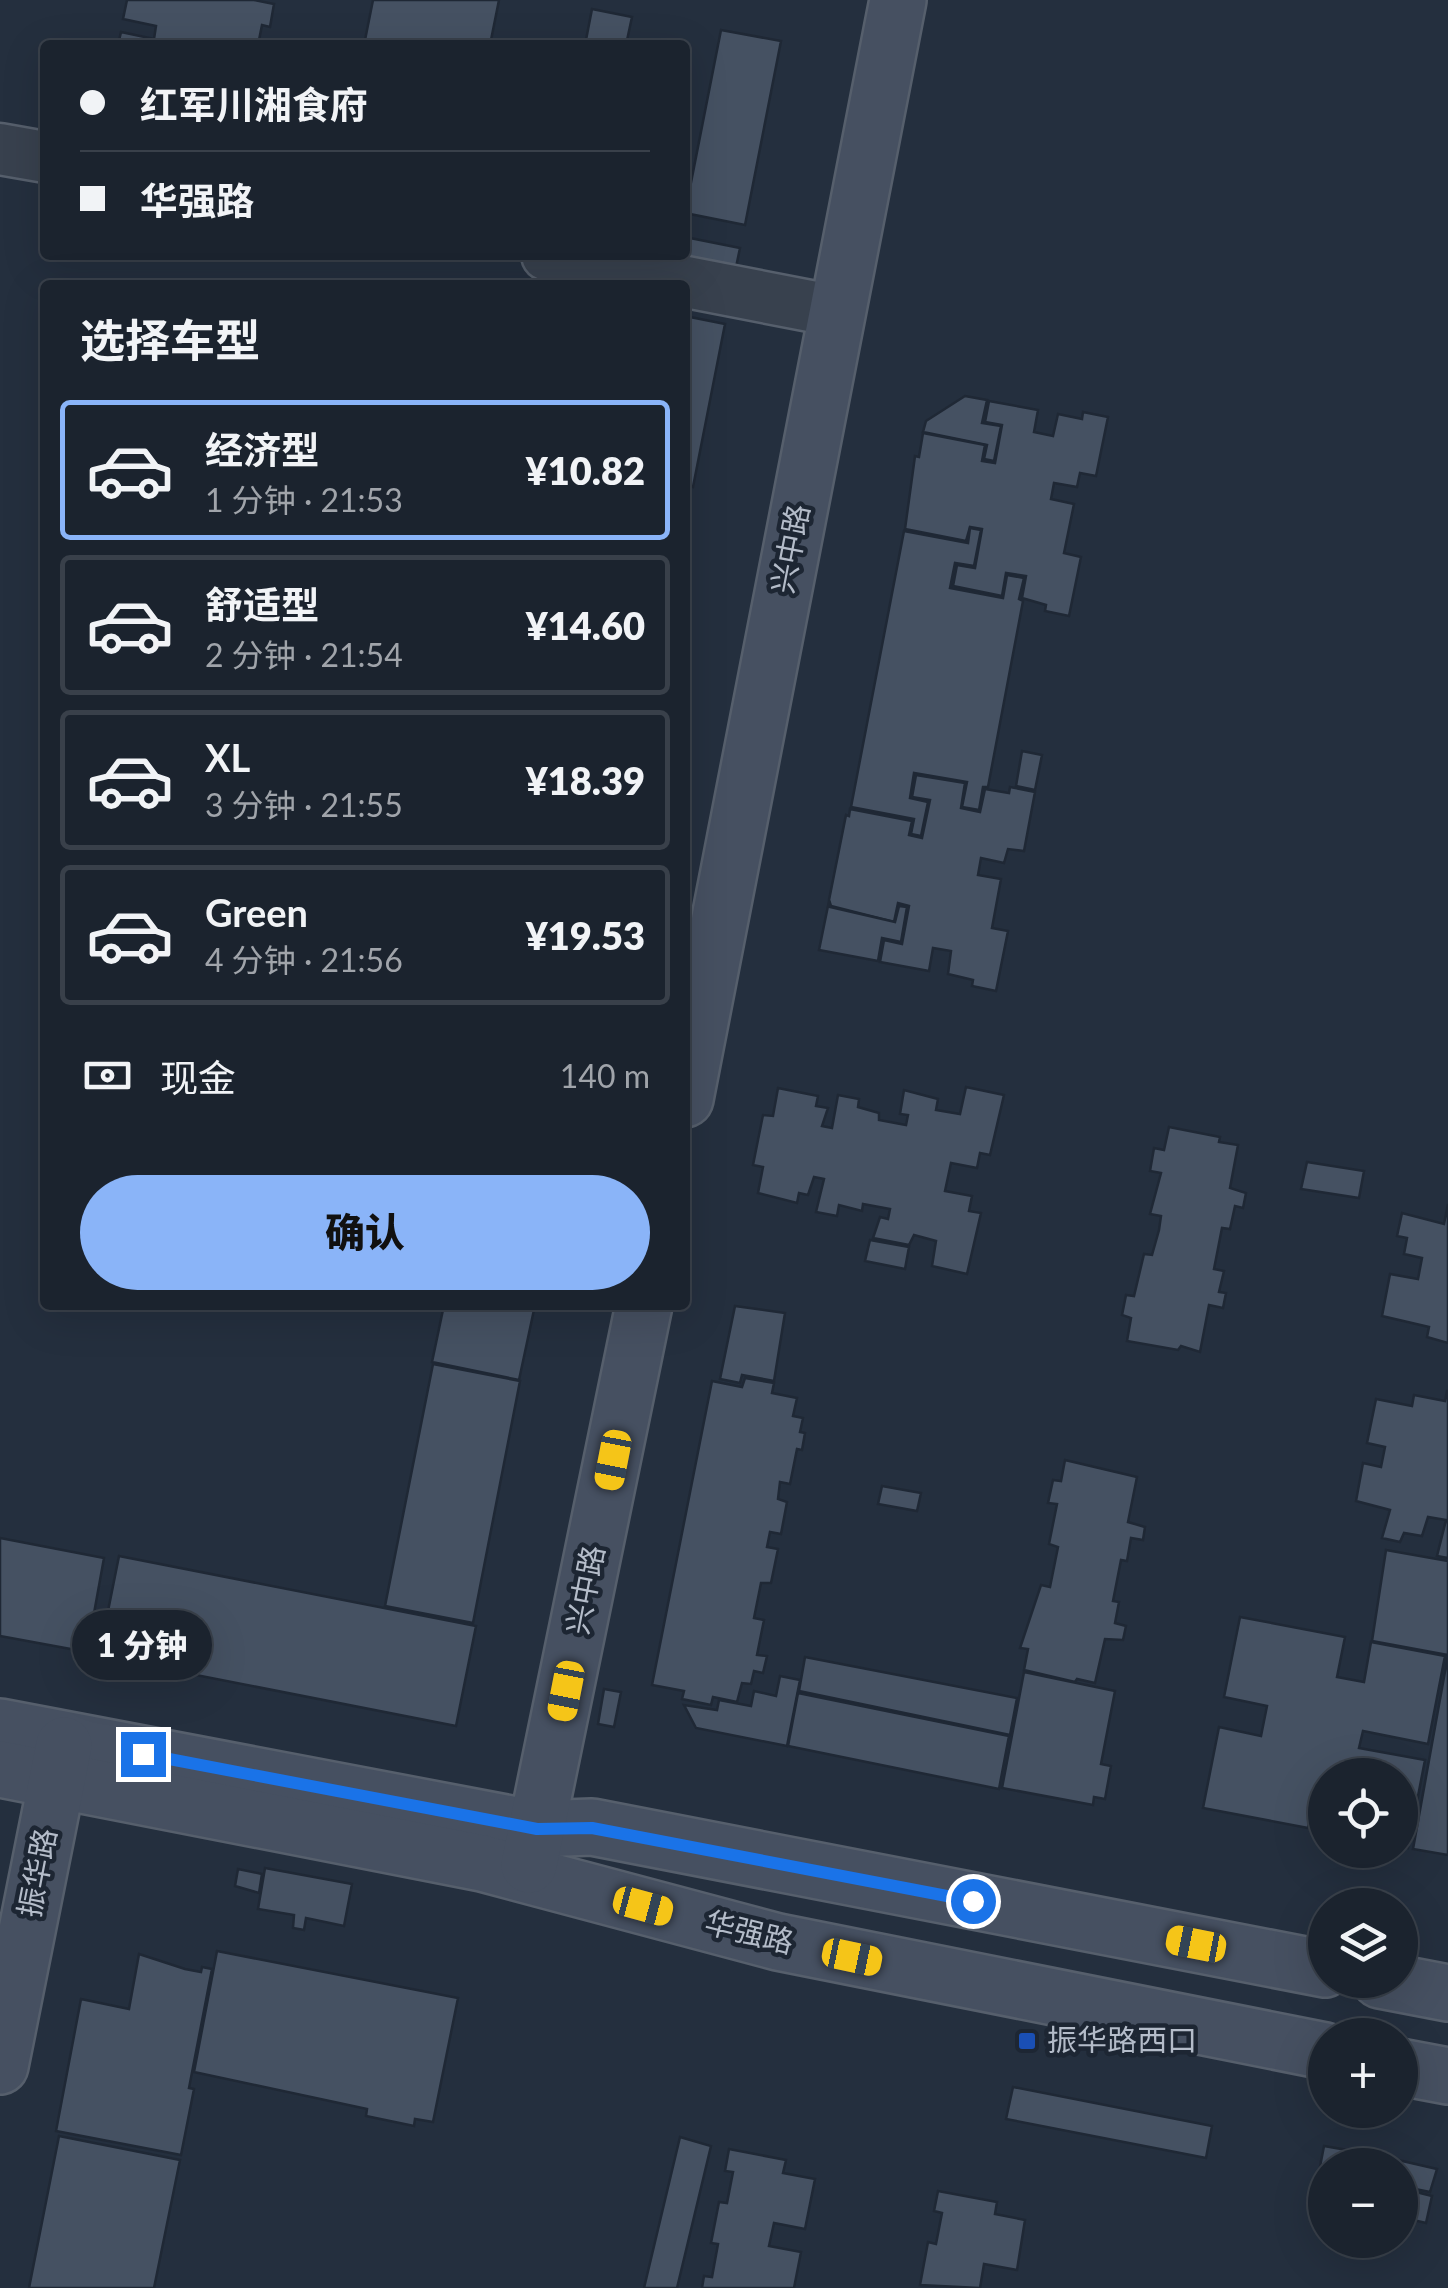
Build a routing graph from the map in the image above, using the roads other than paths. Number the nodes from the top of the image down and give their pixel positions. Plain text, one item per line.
1 (898, 0) edge
2 (0, 148) edge
3 (40, 156) edge
4 (574, 260) edge
5 (677, 280) edge
6 (690, 283) edge
7 (836, 311) junction
8 (690, 1073) edge
9 (643, 1310) edge
10 (0, 1727) edge
11 (61, 1760) junction
12 (0, 1769) edge
13 (532, 1852) junction
14 (1308, 1967) edge
15 (1418, 1987) edge
16 (1448, 1993) edge
17 (1308, 2049) edge
18 (0, 2066) edge
19 (1418, 2070) edge
20 (1448, 2076) edge

1 - 7 main road, 兴中路
2 - 3 street
4 - 5 street
6 - 7 street
7 - 8 main road, 兴中路
9 - 13 main road, 兴中路
10 - 11 main road, 华强路
11 - 12 main road, 华强路
11 - 13 main road, 华强路
11 - 18 main road, 振华路
13 - 14 main road, 华强路
13 - 17 main road, 华强路
15 - 16 main road
19 - 20 main road

